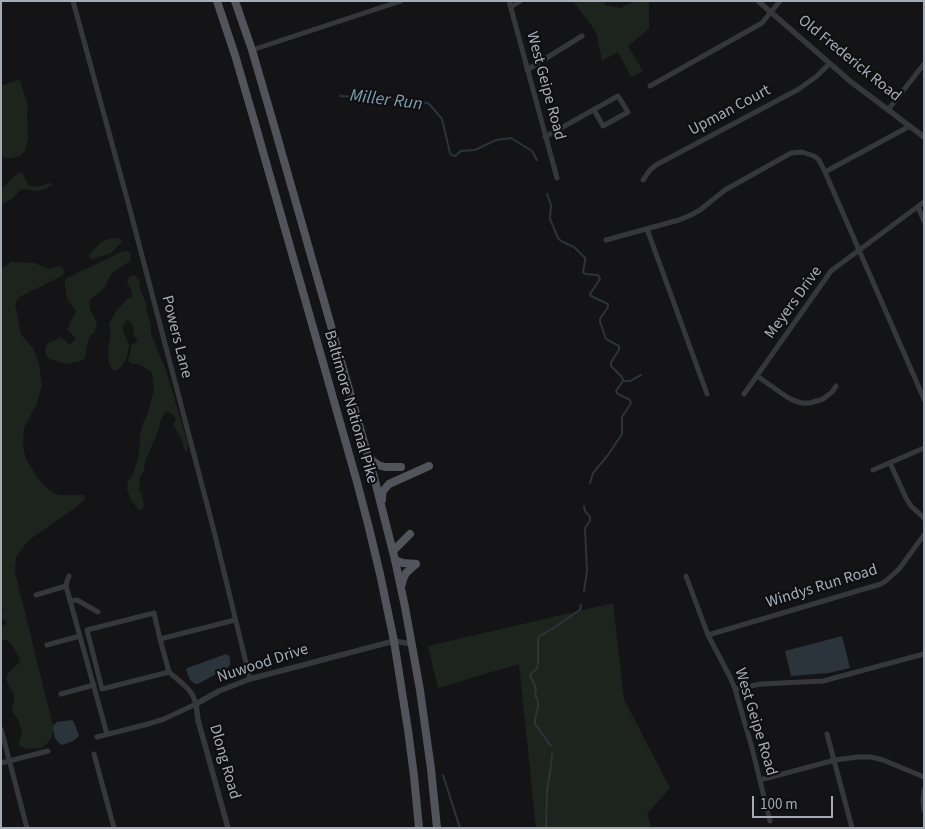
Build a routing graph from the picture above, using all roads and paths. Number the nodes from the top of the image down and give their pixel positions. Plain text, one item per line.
1 (73, 1) edge
2 (217, 1) edge
3 (235, 1) edge
4 (401, 1) edge
5 (520, 1) edge
6 (758, 1) edge
7 (780, 1) edge
8 (510, 4) edge
9 (770, 12) junction
10 (582, 36) dead end
11 (252, 50) junction
12 (829, 64) junction
13 (924, 64) edge
14 (527, 70) junction
15 (650, 86) dead end
16 (594, 110) junction
17 (888, 110) junction
18 (910, 126) junction
19 (546, 137) junction
20 (924, 137) edge
21 (826, 172) junction
22 (557, 178) dead end
23 (643, 180) dead end
24 (924, 202) edge
25 (918, 207) junction
26 (924, 221) edge
27 (647, 229) junction
28 (606, 240) dead end
29 (859, 250) junction
30 (757, 376) junction
31 (836, 386) dead end
32 (707, 394) dead end
33 (744, 394) dead end
34 (924, 399) edge
35 (924, 448) edge
36 (368, 458) junction
37 (890, 463) junction
38 (429, 466) dead end
39 (401, 467) dead end
40 (873, 470) dead end
41 (384, 516) junction
42 (924, 518) edge
43 (410, 534) dead end
44 (924, 535) edge
45 (393, 551) junction
46 (395, 560) junction
47 (69, 576) dead end
48 (686, 576) dead end
49 (66, 586) junction
50 (401, 587) junction
51 (36, 595) dead end
52 (70, 601) junction
53 (98, 612) dead end
54 (235, 620) junction
55 (708, 634) junction
56 (80, 636) junction
57 (160, 639) junction
58 (394, 641) junction
59 (412, 644) junction
60 (47, 645) dead end
61 (924, 654) edge
62 (169, 672) junction
63 (250, 679) junction
64 (94, 685) junction
65 (735, 689) junction
66 (61, 694) dead end
67 (196, 704) junction
68 (1, 730) edge
69 (107, 734) junction
70 (827, 734) dead end
71 (97, 737) dead end
72 (48, 751) dead end
73 (94, 754) dead end
74 (835, 760) junction
75 (9, 761) junction
76 (1, 763) edge
77 (924, 777) edge
78 (760, 780) junction
79 (924, 790) edge
80 (924, 810) edge
81 (770, 821) dead end
82 (27, 828) edge
83 (114, 828) edge
84 (228, 828) edge
85 (419, 828) edge
86 (437, 828) edge
87 (852, 828) edge

1 - 54 street, Powers Lane
2 - 58 main road, Baltimore National Pike
3 - 11 main road, Baltimore National Pike
4 - 11 street
5 - 8 street
6 - 9 street, Old Frederick Road
7 - 9 street
8 - 14 street, West Geipe Road
9 - 12 street, Old Frederick Road
9 - 15 street
10 - 14 street
11 - 36 main road, Baltimore National Pike
12 - 17 street, Old Frederick Road
12 - 23 street, Upman Court
13 - 17 street
14 - 19 street, West Geipe Road
16 - 16 street
16 - 19 street
17 - 18 street, Old Frederick Road
18 - 20 street, Old Frederick Road
18 - 21 street
19 - 22 street, West Geipe Road
21 - 27 street
21 - 29 street
24 - 25 street, Meyers Drive
25 - 26 street
25 - 29 street, Meyers Drive
27 - 28 street
27 - 32 street
29 - 30 street, Meyers Drive
29 - 34 street
30 - 31 street
30 - 33 street, Meyers Drive
35 - 37 street
36 - 39 main road
36 - 41 main road, Baltimore National Pike
37 - 40 street
37 - 42 street
38 - 41 main road
41 - 45 main road, Baltimore National Pike
43 - 45 main road
44 - 55 street, Windys Run Road
45 - 46 main road, Baltimore National Pike
46 - 50 main road, Baltimore National Pike
46 - 50 main road
47 - 49 street
48 - 55 street, West Geipe Road
49 - 51 street
49 - 52 street
50 - 59 main road, Baltimore National Pike
52 - 53 street
52 - 56 street
54 - 57 street
54 - 63 street, Powers Lane
55 - 65 street, West Geipe Road
56 - 60 street
56 - 64 street
57 - 62 street
57 - 62 street
58 - 59 street, Nuwood Drive
58 - 63 street, Nuwood Drive
58 - 85 main road, Baltimore National Pike
59 - 86 main road, Baltimore National Pike
61 - 65 street
62 - 67 street
63 - 67 street, Nuwood Drive
64 - 66 street
64 - 69 street
65 - 78 street, West Geipe Road
67 - 69 street, Nuwood Drive
67 - 84 street, Dlong Road
68 - 75 street
69 - 71 street, Nuwood Drive
70 - 74 street
72 - 75 street
73 - 83 street
74 - 77 street
74 - 78 street
74 - 87 street
75 - 76 street
75 - 82 street
78 - 81 street, West Geipe Road
79 - 80 street

